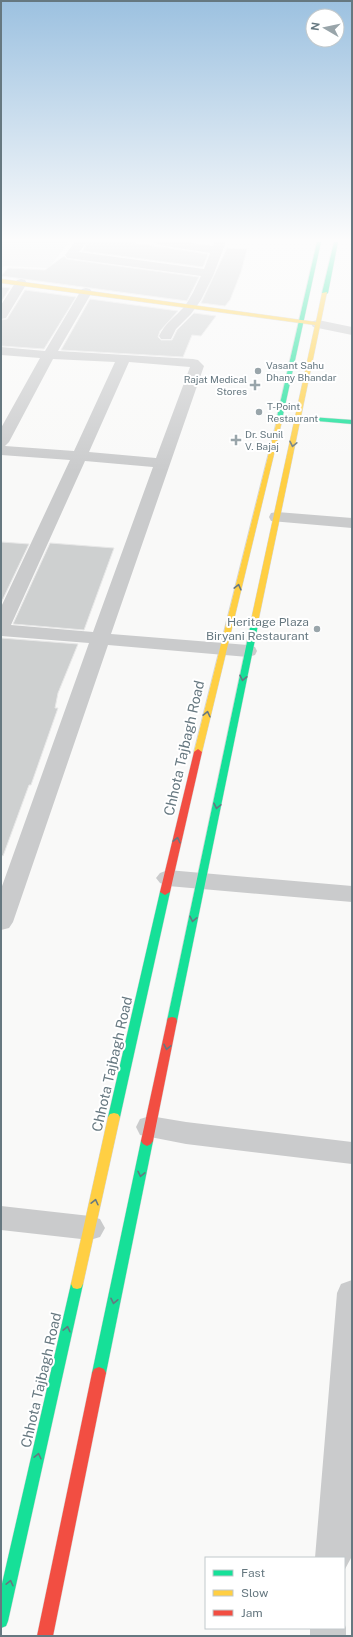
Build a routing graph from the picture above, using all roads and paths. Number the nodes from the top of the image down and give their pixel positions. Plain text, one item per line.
1 (70, 318) edge
2 (178, 318) edge
3 (273, 318) edge
4 (301, 318) edge
5 (319, 318) edge
6 (300, 322) junction
7 (318, 324) junction
8 (352, 331) edge
9 (1, 351) edge
10 (49, 355) junction
11 (124, 358) junction
12 (159, 360) junction
13 (280, 417) junction
14 (298, 418) junction
15 (352, 422) edge
16 (1, 442) edge
17 (1, 450) edge
18 (78, 456) junction
19 (162, 463) junction
20 (277, 517) junction
21 (352, 523) edge
22 (1, 627) edge
23 (1, 630) edge
24 (100, 639) junction
25 (222, 648) junction
26 (248, 651) junction
27 (168, 878) junction
28 (201, 881) junction
29 (352, 894) edge
30 (1, 922) edge
31 (150, 1127) junction
32 (352, 1153) edge
33 (1, 1218) edge
34 (90, 1228) junction
35 (352, 1293) edge
36 (350, 1335) edge
37 (333, 1557) edge
38 (1, 1621) edge
39 (46, 1636) edge

1 - 10 street
2 - 12 street
3 - 6 main road
4 - 6 main road
5 - 7 main road
6 - 7 main road
6 - 13 main road, Chhota Tajbagh Road
7 - 8 street
7 - 14 main road
9 - 10 street
10 - 11 street
10 - 16 street
11 - 12 street
11 - 18 street
12 - 19 street
13 - 14 main road
25 -> 13 main road, Chhota Tajbagh Road
14 - 15 main road
14 -> 20 main road
17 - 18 street
18 - 19 street
18 - 22 street
19 - 24 street
20 - 21 street
20 - 26 main road
23 - 24 street
24 - 25 street
24 - 30 street
25 - 26 street
27 -> 25 main road, Chhota Tajbagh Road
26 -> 28 main road
27 - 28 street
34 -> 27 main road, Chhota Tajbagh Road
28 - 29 street
28 -> 31 main road
31 - 32 street
31 -> 39 main road
33 - 34 street
38 -> 34 main road, Chhota Tajbagh Road
35 - 36 street
36 - 37 street

